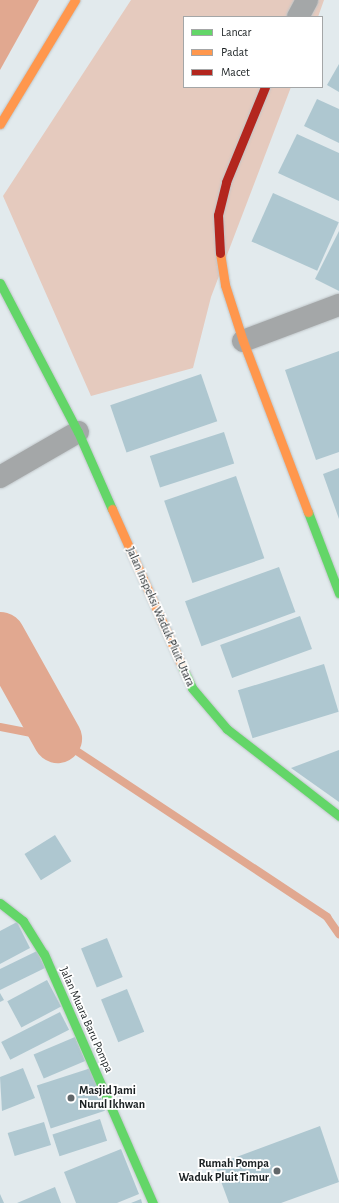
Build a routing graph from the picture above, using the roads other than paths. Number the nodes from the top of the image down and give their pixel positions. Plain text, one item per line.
1 (75, 0) edge
2 (307, 0) edge
3 (299, 16) edge
4 (265, 88) edge
5 (0, 124) edge
6 (0, 283) edge
7 (339, 305) edge
8 (243, 341) junction
9 (78, 432) junction
10 (7, 474) edge
11 (338, 585) edge
12 (339, 816) edge
13 (1, 905) edge
14 (153, 1203) edge

1 - 5 street
2 - 3 street
4 - 8 street
6 - 9 street, Jalan Inspeksi Waduk Pluit Utara
7 - 8 street
8 - 11 street
9 - 10 street
9 - 12 street, Jalan Inspeksi Waduk Pluit Utara
13 - 14 street, Jalan Muara Baru Pompa

